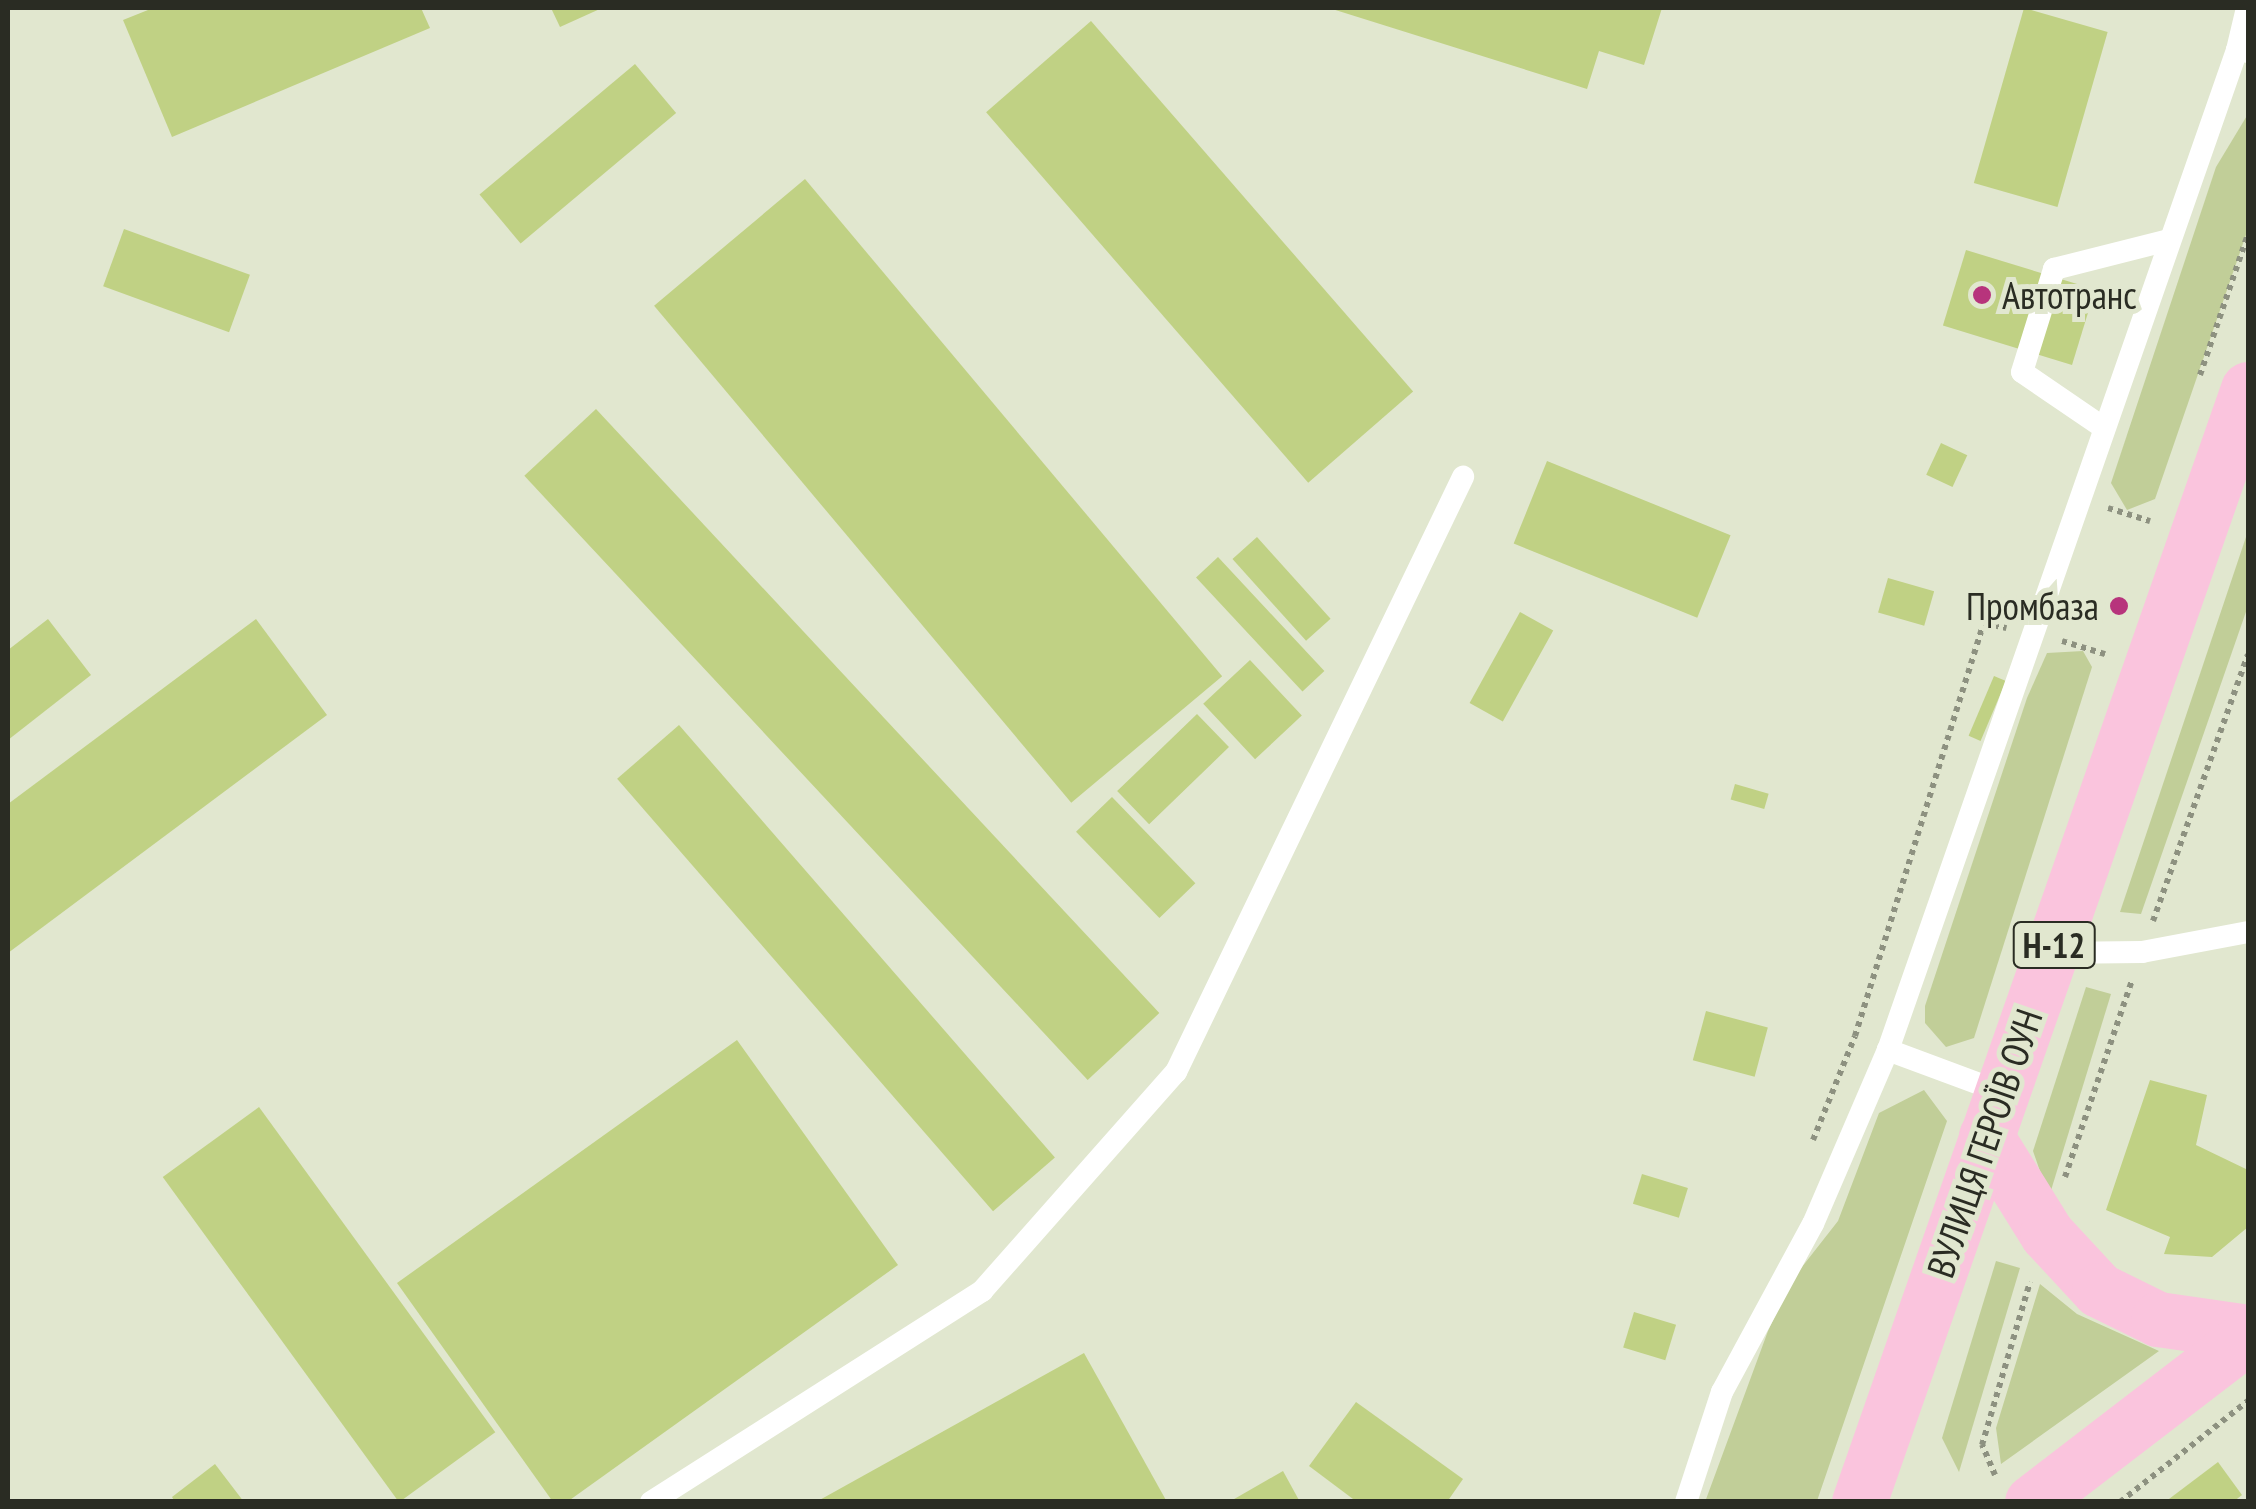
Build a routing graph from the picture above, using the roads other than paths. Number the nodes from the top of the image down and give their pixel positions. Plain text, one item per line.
1 (2246, 8) edge
2 (2242, 51) edge
3 (2169, 240) junction
4 (2248, 389) edge
5 (2104, 428) junction
6 (1463, 476) dead end
7 (2248, 932) edge
8 (2052, 953) junction
9 (1888, 1050) junction
10 (1994, 1114) junction
11 (2248, 1334) edge
12 (2014, 1489) edge
13 (651, 1502) edge
14 (1686, 1502) edge
15 (1859, 1502) edge

1 - 2 lane
2 - 3 lane
3 - 5 lane
3 - 5 lane
4 - 8 main road, ВУЛИЦЯ ГЕРОЇВ ОУН / Н-12
5 - 9 lane
6 - 13 lane
7 - 8 lane
8 - 10 main road, ВУЛИЦЯ ГЕРОЇВ ОУН / Н-12
9 - 10 lane
9 - 14 lane
10 - 11 main road
10 - 15 main road, ВУЛИЦЯ ГЕРОЇВ ОУН / Н-12
11 - 12 main road

